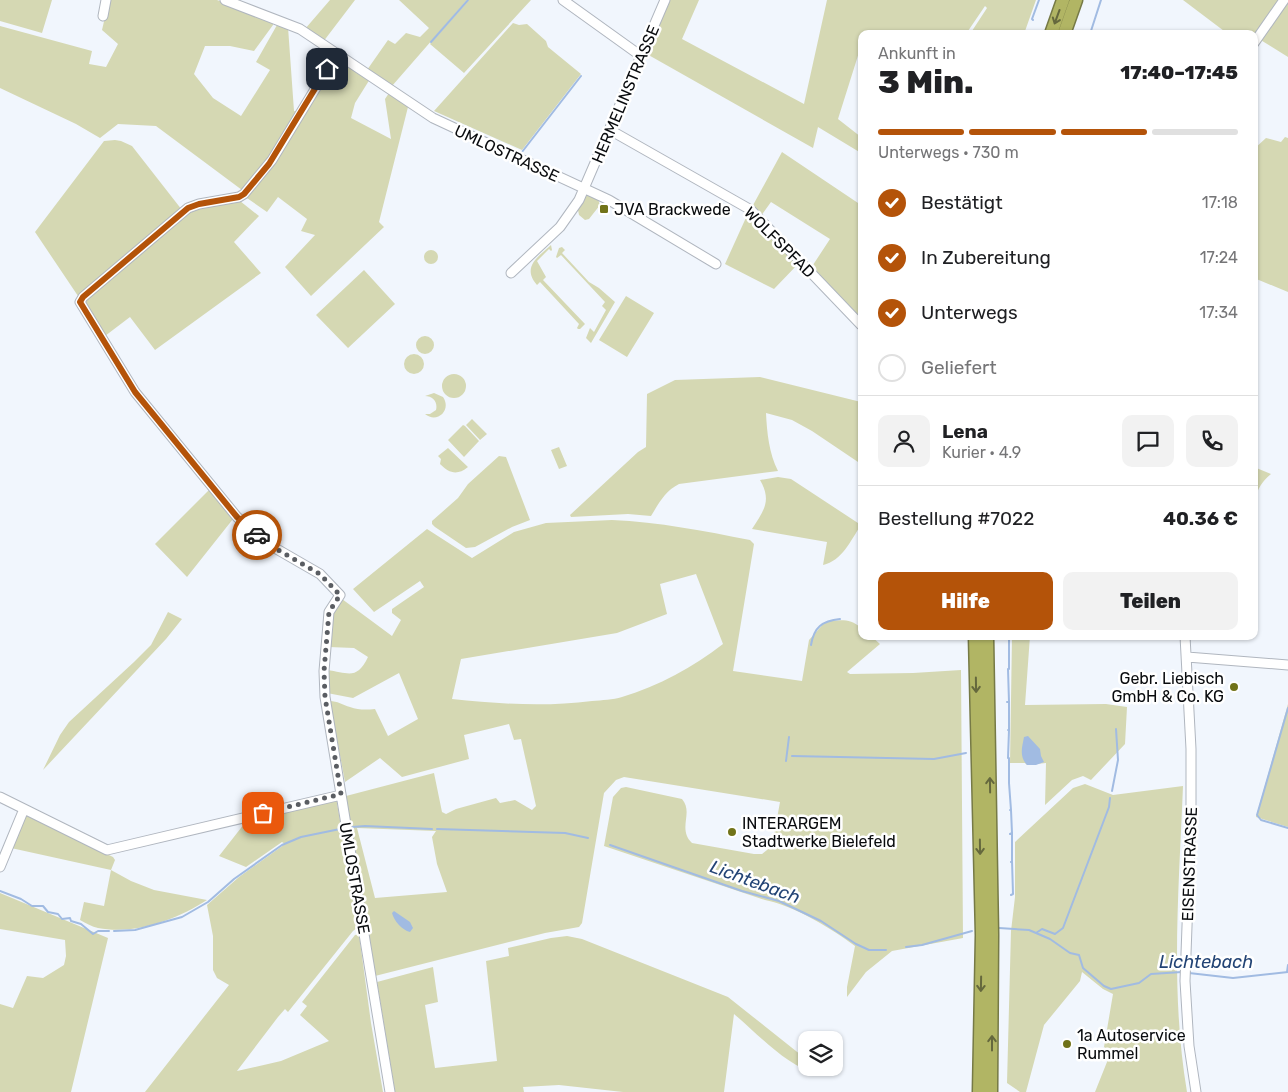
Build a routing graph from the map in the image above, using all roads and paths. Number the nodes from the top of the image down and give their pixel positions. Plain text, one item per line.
1 (106, 0) edge
2 (225, 0) edge
3 (563, 0) edge
4 (664, 0) edge
5 (1063, 0) edge
6 (1076, 0) edge
7 (1284, 0) edge
8 (102, 16) dead end
9 (1052, 30) edge
10 (1065, 30) edge
11 (1258, 37) edge
12 (336, 53) junction
13 (641, 56) junction
14 (610, 130) junction
15 (584, 188) junction
16 (716, 264) dead end
17 (511, 273) dead end
18 (858, 321) edge
19 (975, 640) edge
20 (987, 640) edge
21 (1185, 640) edge
22 (1187, 657) junction
23 (1288, 665) edge
24 (341, 794) junction
25 (0, 797) edge
26 (24, 809) junction
27 (0, 866) edge
28 (987, 929) junction
29 (390, 1092) edge
30 (979, 1092) edge
31 (991, 1092) edge
32 (1196, 1092) edge

1 - 8 street
2 - 12 street, UMLOSTRASSE
3 - 13 street
4 - 13 street, HERMELINSTRASSE
5 -> 9 highway
6 - 10 highway
7 - 11 street
12 - 15 street, UMLOSTRASSE
12 - 24 street, UMLOSTRASSE
13 - 14 street, HERMELINSTRASSE
14 - 15 street, HERMELINSTRASSE
14 - 18 street, WOLFSPFAD
15 - 16 street, UMLOSTRASSE
15 - 17 street
19 -> 28 highway
28 -> 20 highway
21 - 22 street, EISENSTRASSE
22 - 23 street
22 - 32 street, EISENSTRASSE
24 - 26 street
24 - 29 street, UMLOSTRASSE
25 - 26 street
26 - 27 street
28 -> 30 highway
31 -> 28 highway

